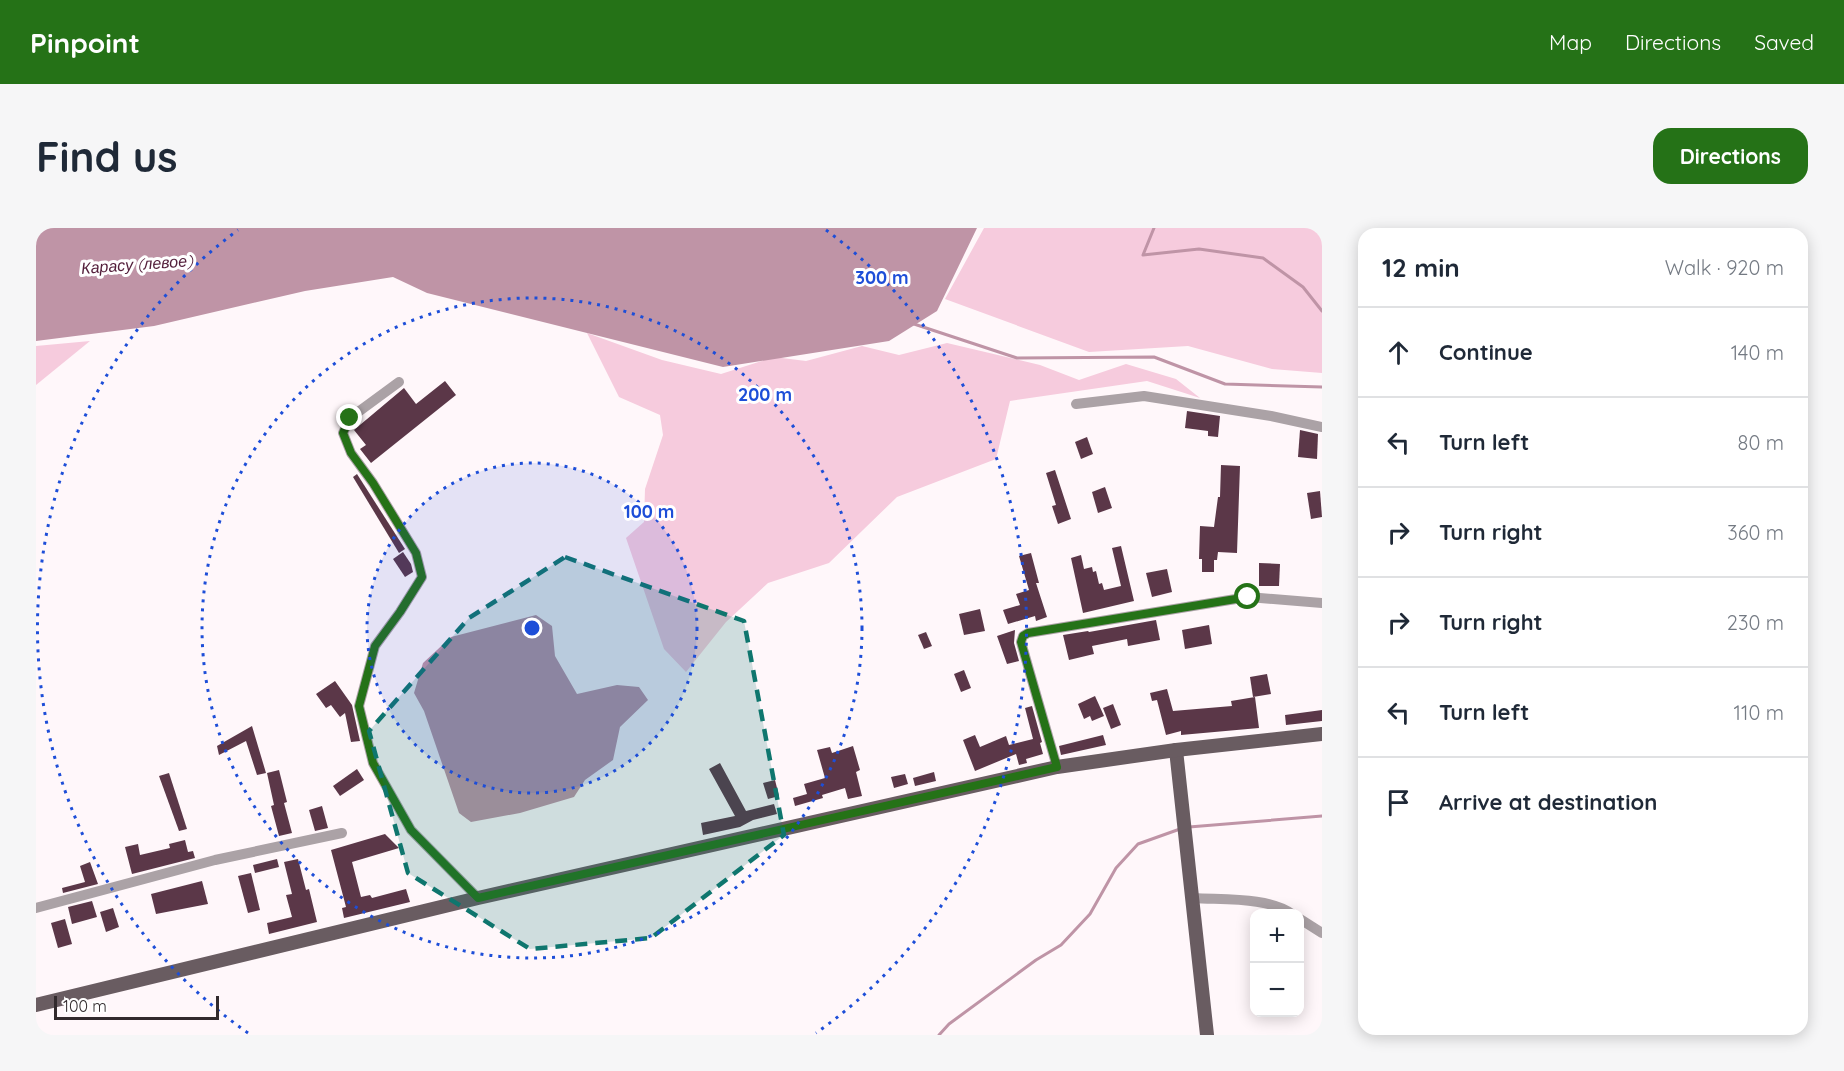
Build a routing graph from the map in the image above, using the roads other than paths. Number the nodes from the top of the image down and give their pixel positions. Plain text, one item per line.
1 (399, 382) dead end
2 (1076, 404) dead end
3 (1322, 427) edge
4 (1322, 603) edge
5 (1322, 734) edge
6 (1176, 750) junction
7 (1057, 767) junction
8 (342, 833) dead end
9 (478, 898) junction
10 (1194, 898) junction
11 (36, 908) edge
12 (1285, 909) edge
13 (1304, 922) edge
14 (1322, 933) edge
15 (36, 1005) edge
16 (1207, 1035) edge

1 - 9 street
2 - 3 street
4 - 7 street
5 - 6 main road
6 - 7 main road
6 - 10 main road
7 - 9 main road
8 - 11 street
9 - 15 main road
10 - 12 street
10 - 16 main road
13 - 14 street

